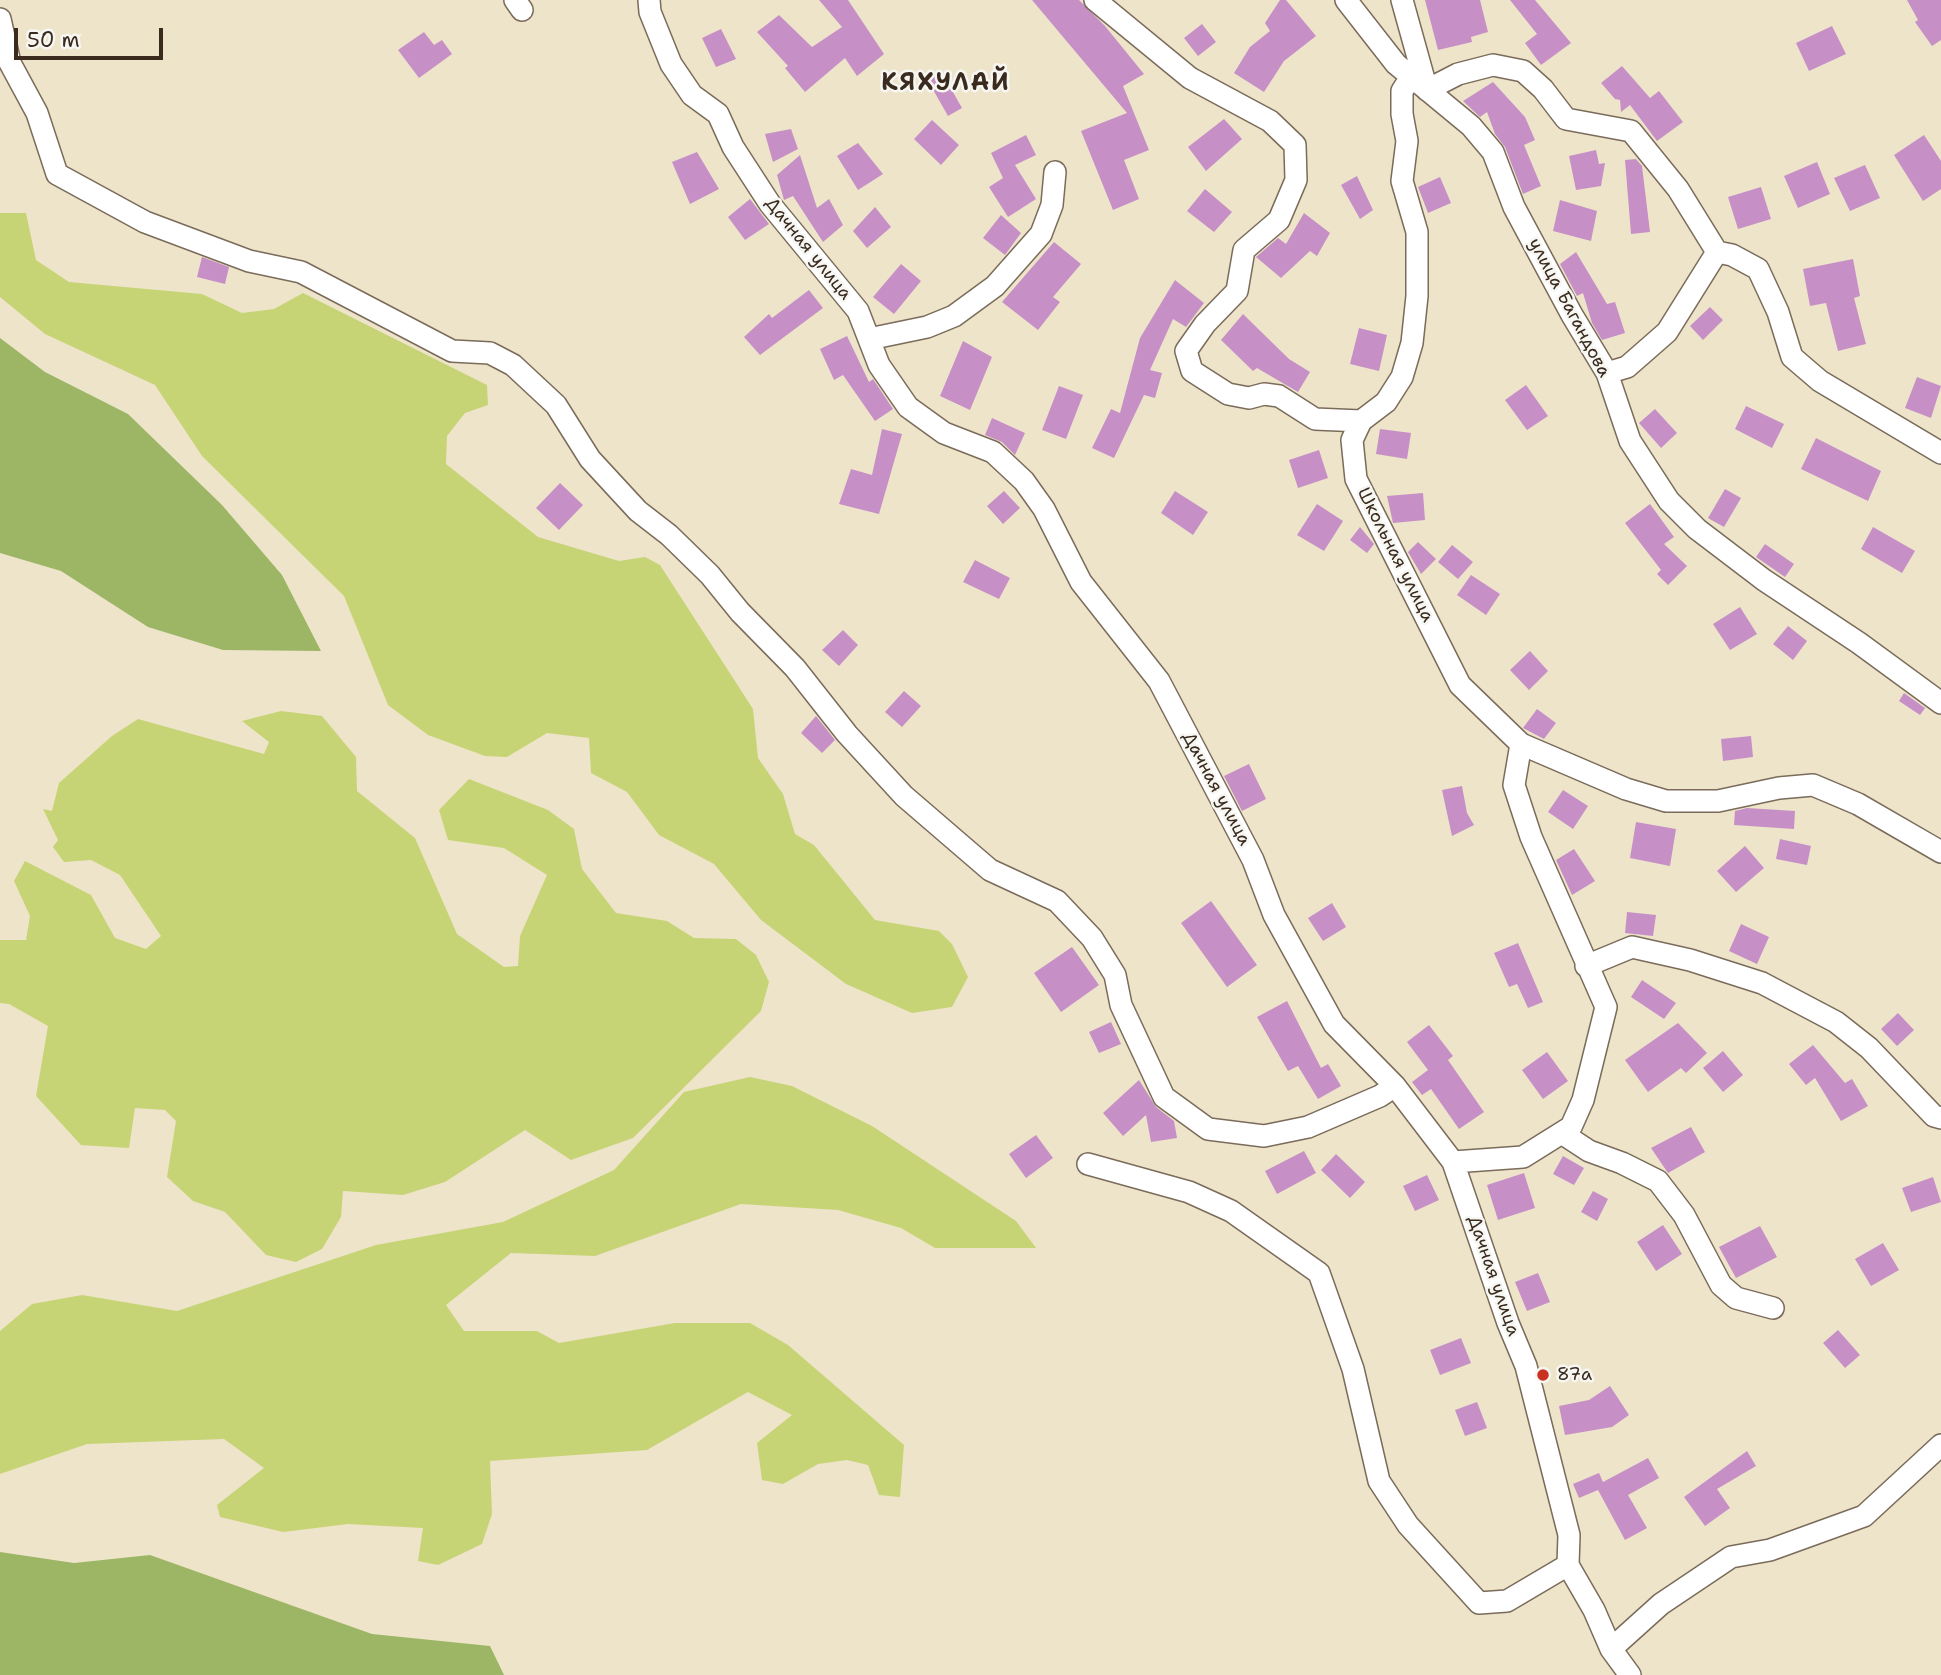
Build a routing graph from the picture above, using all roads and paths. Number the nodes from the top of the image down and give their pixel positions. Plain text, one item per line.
1 (3, 0) edge
2 (649, 0) edge
3 (1095, 0) edge
4 (1346, 0) edge
5 (1402, 0) edge
6 (0, 18) edge
7 (1419, 83) junction
8 (1055, 172) dead end
9 (1717, 252) junction
10 (869, 339) junction
11 (1607, 373) junction
12 (1361, 421) junction
13 (1941, 453) edge
14 (1941, 703) edge
15 (1521, 744) junction
16 (1941, 852) edge
17 (1586, 965) junction
18 (1395, 1086) junction
19 (1941, 1118) edge
20 (1563, 1134) junction
21 (1452, 1162) junction
22 (1088, 1164) dead end
23 (1773, 1308) dead end
24 (1941, 1445) edge
25 (1568, 1565) junction
26 (1611, 1649) junction
27 (1630, 1675) edge

1 - 6 street
2 - 10 street, Дачная улица
3 - 12 street
4 - 7 street, улица Багандова
5 - 7 street
6 - 18 street
7 - 9 street
7 - 11 street, улица Багандова
7 - 12 street
8 - 10 street
9 - 11 street
9 - 13 street
10 - 18 street, Дачная улица
11 - 14 street, улица Багандова
12 - 15 street, Школьная улица
15 - 16 street
15 - 17 street
17 - 19 street
17 - 20 street
18 - 21 street, Дачная улица
20 - 21 street
20 - 23 street
21 - 25 street, Дачная улица
22 - 25 street
24 - 26 street
25 - 26 street, Дачная улица
26 - 27 street, Дачная улица

